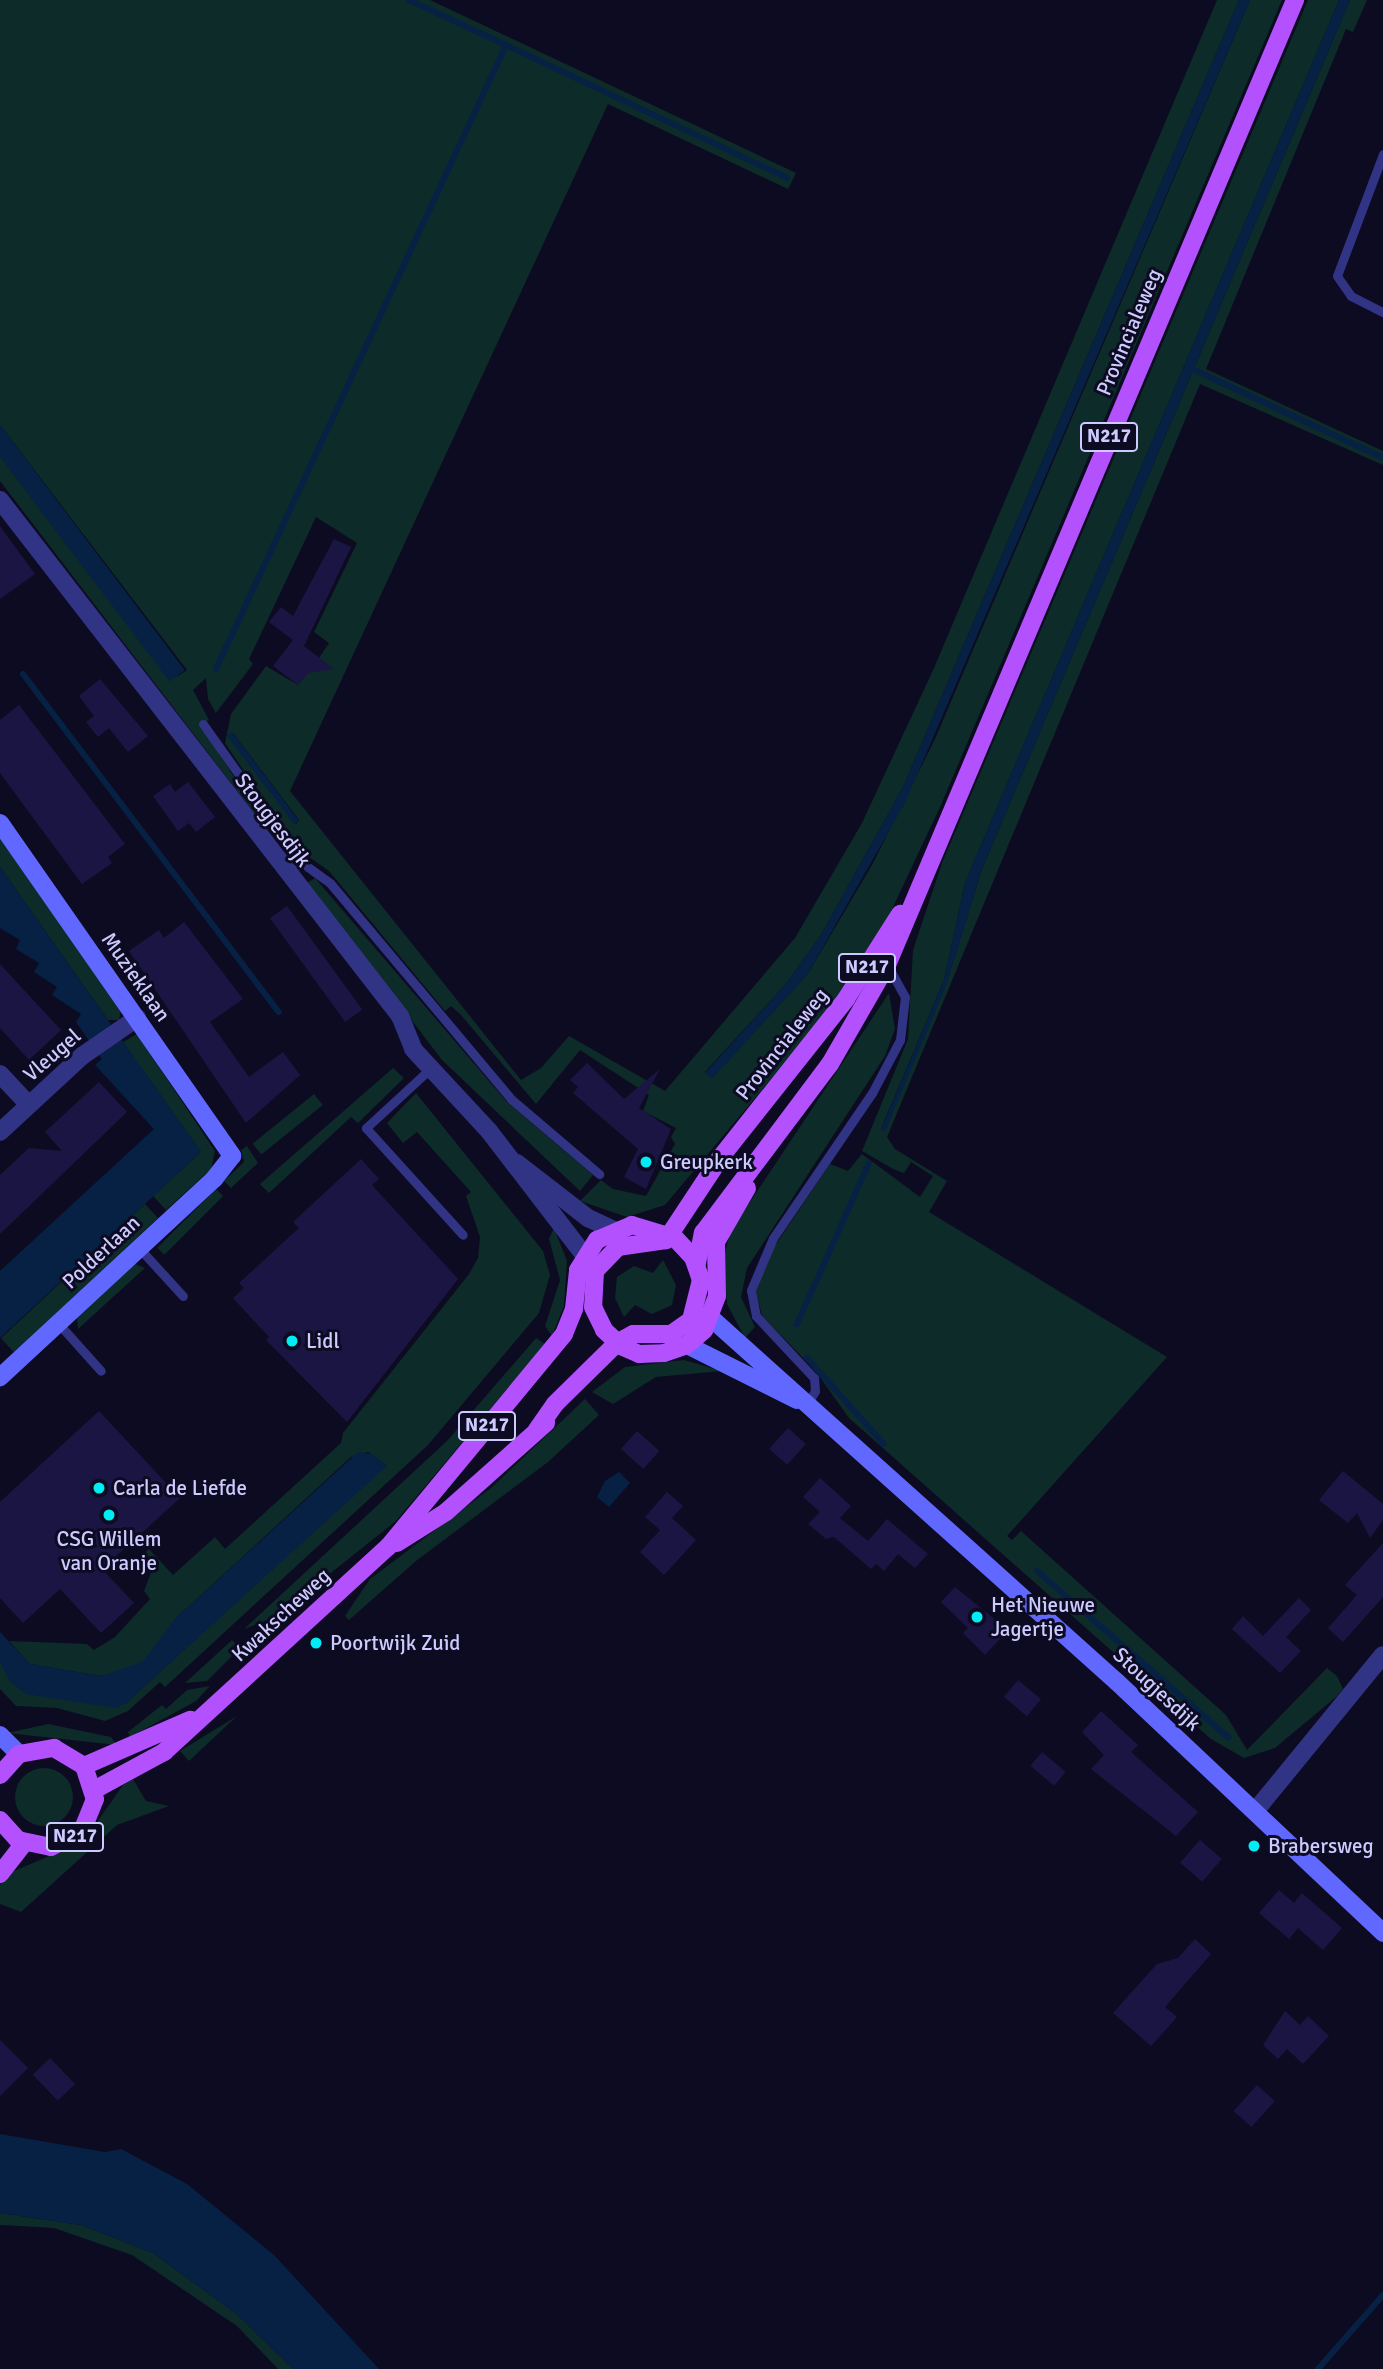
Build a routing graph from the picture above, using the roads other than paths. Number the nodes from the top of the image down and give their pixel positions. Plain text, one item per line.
1 (1295, 0) edge
2 (1383, 154) edge
3 (1383, 312) edge
4 (0, 500) edge
5 (203, 724) dead end
6 (0, 822) edge
7 (301, 862) junction
8 (286, 874) junction
9 (924, 874) junction
10 (887, 965) junction
11 (137, 1018) junction
12 (432, 1067) junction
13 (0, 1074) edge
14 (29, 1105) junction
15 (0, 1132) edge
16 (232, 1159) joint
17 (514, 1161) junction
18 (759, 1163) junction
19 (715, 1166) junction
20 (599, 1174) dead end
21 (652, 1227) junction
22 (614, 1230) junction
23 (463, 1235) dead end
24 (670, 1235) junction
25 (139, 1248) junction
26 (584, 1255) junction
27 (697, 1263) junction
28 (595, 1271) junction
29 (183, 1296) dead end
30 (700, 1302) junction
31 (712, 1318) junction
32 (58, 1323) junction
33 (687, 1345) junction
34 (624, 1348) junction
35 (101, 1371) dead end
36 (0, 1377) edge
37 (803, 1403) junction
38 (388, 1547) junction
39 (1383, 1655) edge
40 (203, 1715) junction
41 (0, 1735) edge
42 (19, 1754) junction
43 (84, 1766) junction
44 (1, 1770) edge
45 (94, 1790) junction
46 (1256, 1810) junction
47 (2, 1830) edge
48 (24, 1843) junction
49 (0, 1874) edge
50 (1383, 1933) edge

1 - 9 main road, Provincialeweg / N217
2 - 3 lane
4 - 8 street, Stougjesdijk
5 - 7 lane
6 - 11 street, Muzieklaan
7 - 8 lane
7 - 20 lane
8 - 12 street, Stougjesdijk
9 - 10 main road, Provincialeweg / N217
9 - 19 main road, Provincialeweg / N217
10 - 18 main road, Provincialeweg / N217
10 - 37 lane
11 - 14 street, Vleugel
11 - 16 street, Muzieklaan
12 - 17 street, Stougjesdijk
12 - 23 lane
13 - 14 street
14 - 15 street, Vleugel
16 - 25 street, Polderlaan
17 - 22 street, Stougjesdijk
17 - 26 street, Stougjesdijk
18 - 27 main road, Provincialeweg / N217
18 - 31 main road, Provincialeweg / N217
19 - 21 main road, Provincialeweg / N217
19 - 24 main road, Provincialeweg / N217
21 - 22 main road
21 - 24 main road
22 - 26 main road
24 - 27 main road
24 - 28 main road
25 - 29 lane
25 - 32 street, Polderlaan
26 - 28 main road
26 - 38 main road, Kwakscheweg / N217
27 - 30 main road, N217
28 - 34 main road
30 - 31 main road
30 - 34 main road, N217
31 - 33 main road
31 - 37 street, Stougjesdijk
32 - 35 lane
32 - 36 street, Polderlaan
33 - 34 main road
33 - 37 street, Stougjesdijk
34 - 38 main road, Kwakscheweg / N217
37 - 46 street, Stougjesdijk
38 - 40 main road, Kwakscheweg / N217
39 - 46 street
40 - 43 main road, Kwakscheweg / N217
40 - 45 main road, Kwakscheweg / N217
41 - 42 street
42 - 43 main road
42 - 44 main road
43 - 45 main road
45 - 48 main road, N217
46 - 50 street, Stougjesdijk
47 - 48 main road, N217
48 - 49 main road, N217

